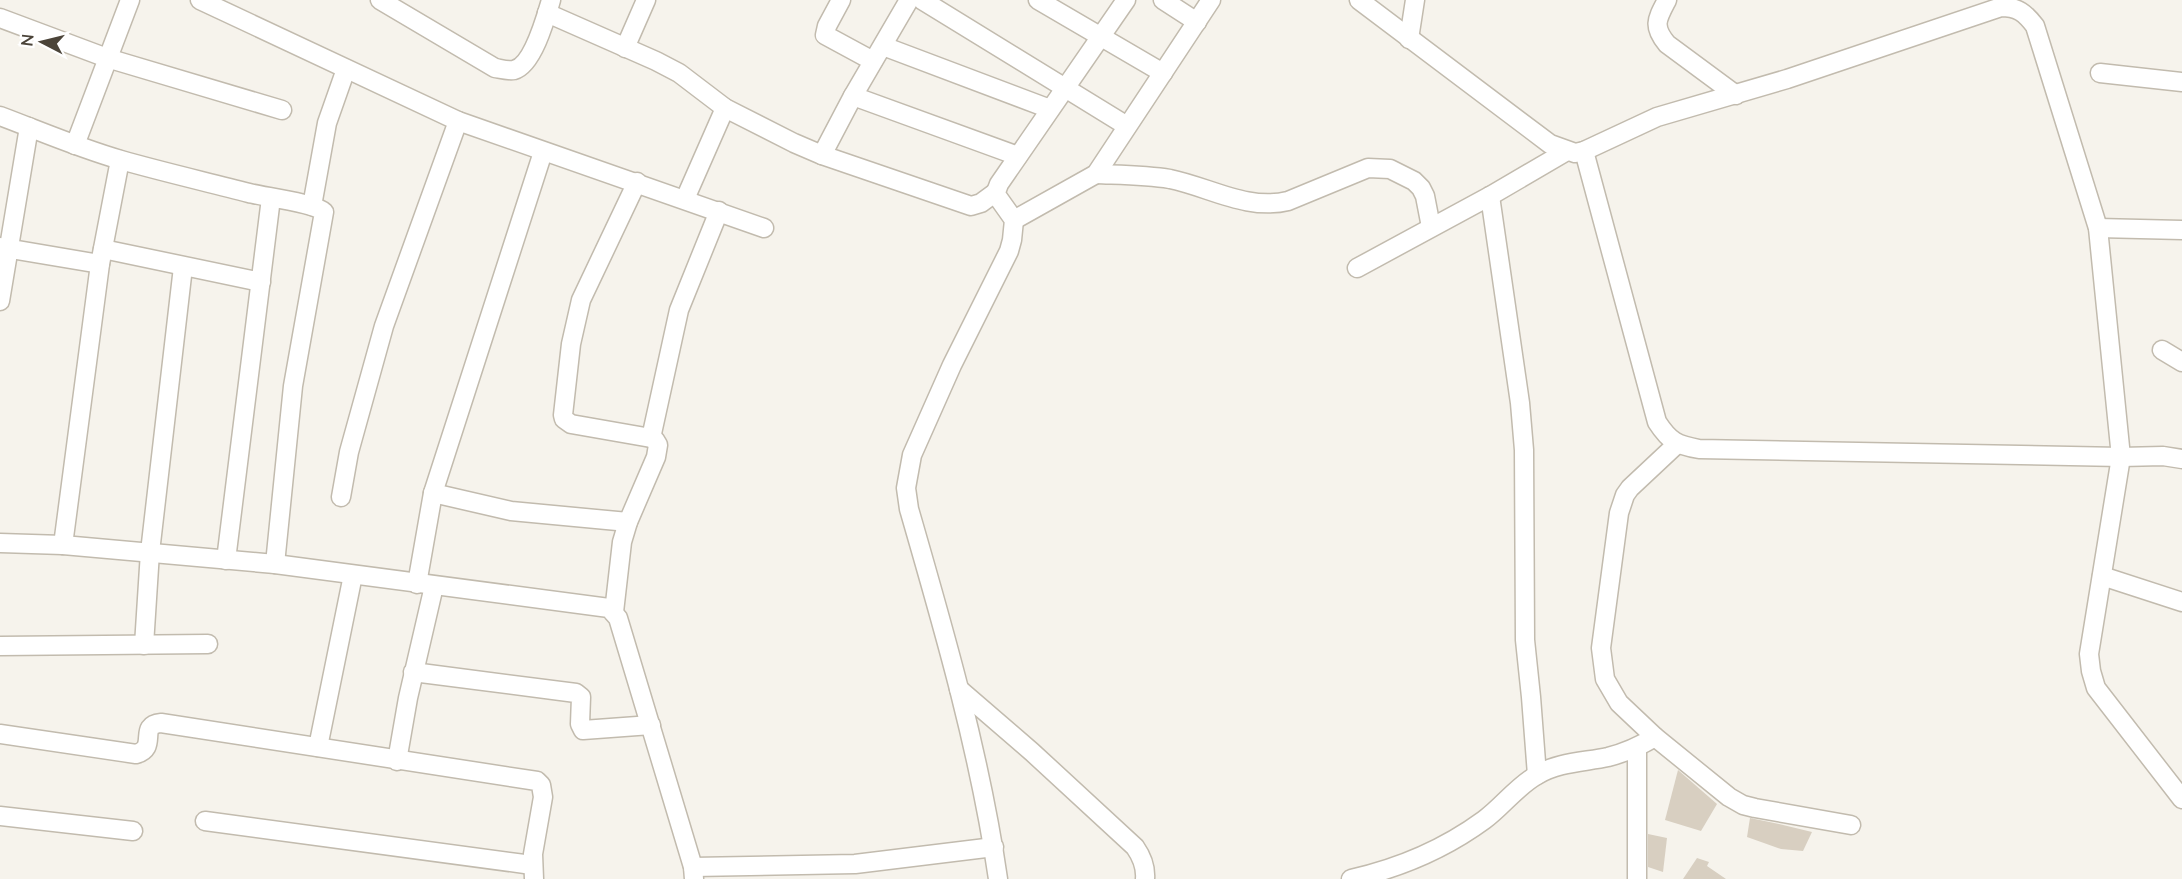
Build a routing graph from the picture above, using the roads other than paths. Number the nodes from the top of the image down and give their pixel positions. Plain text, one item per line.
1 (130, 0) edge
2 (200, 0) edge
3 (380, 0) edge
4 (646, 0) edge
5 (909, 0) edge
6 (922, 0) edge
7 (1038, 0) edge
8 (1126, 0) edge
9 (1163, 0) edge
10 (1211, 0) edge
11 (1359, 0) edge
12 (1415, 0) edge
13 (1667, 0) edge
14 (838, 1) edge
15 (2013, 3) edge
16 (550, 6) edge
17 (0, 18) edge
18 (1197, 22) junction
19 (1102, 36) junction
20 (1409, 39) junction
21 (626, 48) junction
22 (878, 54) junction
23 (107, 58) junction
24 (346, 69) junction
25 (1163, 73) junction
26 (2100, 73) dead end
27 (2182, 82) edge
28 (1066, 87) junction
29 (1736, 95) junction
30 (852, 96) junction
31 (725, 108) junction
32 (1050, 109) junction
33 (282, 110) dead end
34 (0, 116) edge
35 (458, 121) junction
36 (1128, 126) junction
37 (29, 127) junction
38 (75, 145) junction
39 (1576, 151) junction
40 (543, 152) junction
41 (822, 155) junction
42 (1018, 156) junction
43 (120, 160) junction
44 (1096, 174) junction
45 (637, 182) junction
46 (996, 192) junction
47 (1490, 196) junction
48 (271, 198) junction
49 (685, 200) junction
50 (312, 206) junction
51 (719, 212) junction
52 (1014, 220) junction
53 (1431, 227) junction
54 (764, 228) dead end
55 (2098, 228) junction
56 (2182, 230) edge
57 (4, 247) edge
58 (102, 256) junction
59 (183, 267) junction
60 (1357, 268) dead end
61 (261, 282) junction
62 (0, 301) edge
63 (2162, 350) dead end
64 (2182, 362) edge
65 (651, 438) junction
66 (1677, 444) junction
67 (2121, 457) junction
68 (2182, 459) edge
69 (433, 493) junction
70 (341, 497) dead end
71 (628, 522) junction
72 (0, 543) edge
73 (63, 545) junction
74 (150, 552) junction
75 (225, 561) junction
76 (275, 564) junction
77 (352, 575) junction
78 (2102, 576) junction
79 (425, 585) junction
80 (2182, 602) edge
81 (614, 612) junction
82 (208, 644) dead end
83 (144, 645) junction
84 (0, 646) edge
85 (413, 672) junction
86 (959, 689) junction
87 (651, 725) junction
88 (0, 734) edge
89 (1654, 737) junction
90 (318, 747) junction
91 (1636, 747) junction
92 (397, 760) junction
93 (1536, 775) junction
94 (2182, 799) edge
95 (0, 816) edge
96 (206, 820) dead end
97 (1851, 825) dead end
98 (133, 831) dead end
99 (994, 847) junction
100 (533, 872) edge
101 (693, 873) edge
102 (998, 879) edge
103 (1145, 879) edge
104 (1351, 879) edge
105 (1637, 879) edge

1 - 23 street
2 - 24 street
3 - 16 street
4 - 21 street
5 - 22 street
6 - 28 street
7 - 19 street
8 - 19 street
9 - 18 street
10 - 18 street
11 - 20 street
12 - 20 street
13 - 29 street
14 - 22 street
15 - 29 street
15 - 55 street
16 - 21 street
17 - 23 street
18 - 25 street
19 - 25 street
19 - 28 street
20 - 39 street
21 - 31 street
22 - 30 street
22 - 32 street
23 - 33 street
23 - 38 street
24 - 35 street
24 - 50 street
25 - 36 street
26 - 27 street
28 - 32 street
28 - 36 street
29 - 39 street
30 - 41 street
30 - 42 street
31 - 41 street
31 - 49 street
32 - 42 street
34 - 37 street
35 - 40 street
35 - 70 street
36 - 44 street
37 - 38 street
37 - 57 street
38 - 43 street
39 - 47 street
39 - 66 street
40 - 45 street
40 - 69 street
41 - 46 street
42 - 46 street
43 - 48 street
43 - 58 street
44 - 52 street
44 - 53 street
45 - 49 street
45 - 65 street
46 - 52 street
47 - 53 street
47 - 93 street
48 - 50 street
48 - 61 street
49 - 51 street
50 - 76 street
51 - 54 street
51 - 65 street
52 - 86 street
53 - 60 street
55 - 56 street
55 - 67 street
57 - 58 street
57 - 62 street
58 - 59 street
58 - 73 street
59 - 61 street
59 - 74 street
61 - 75 street
63 - 64 street
65 - 71 street
66 - 67 street
66 - 89 street
67 - 68 street
67 - 78 street
69 - 71 street
69 - 79 street
71 - 81 street
72 - 73 street
73 - 74 street
74 - 75 street
74 - 83 street
75 - 76 street
76 - 77 street
77 - 79 street
77 - 90 street
78 - 80 street
78 - 94 street
79 - 81 street
79 - 85 street
81 - 87 street
82 - 83 street
83 - 84 street
85 - 87 street
85 - 92 street
86 - 99 street
86 - 103 street
87 - 101 street
88 - 90 street
89 - 91 street
89 - 97 street
90 - 92 street
91 - 93 street
91 - 105 street
92 - 100 street
93 - 104 street
95 - 98 street
96 - 100 street
99 - 101 street
99 - 102 street

